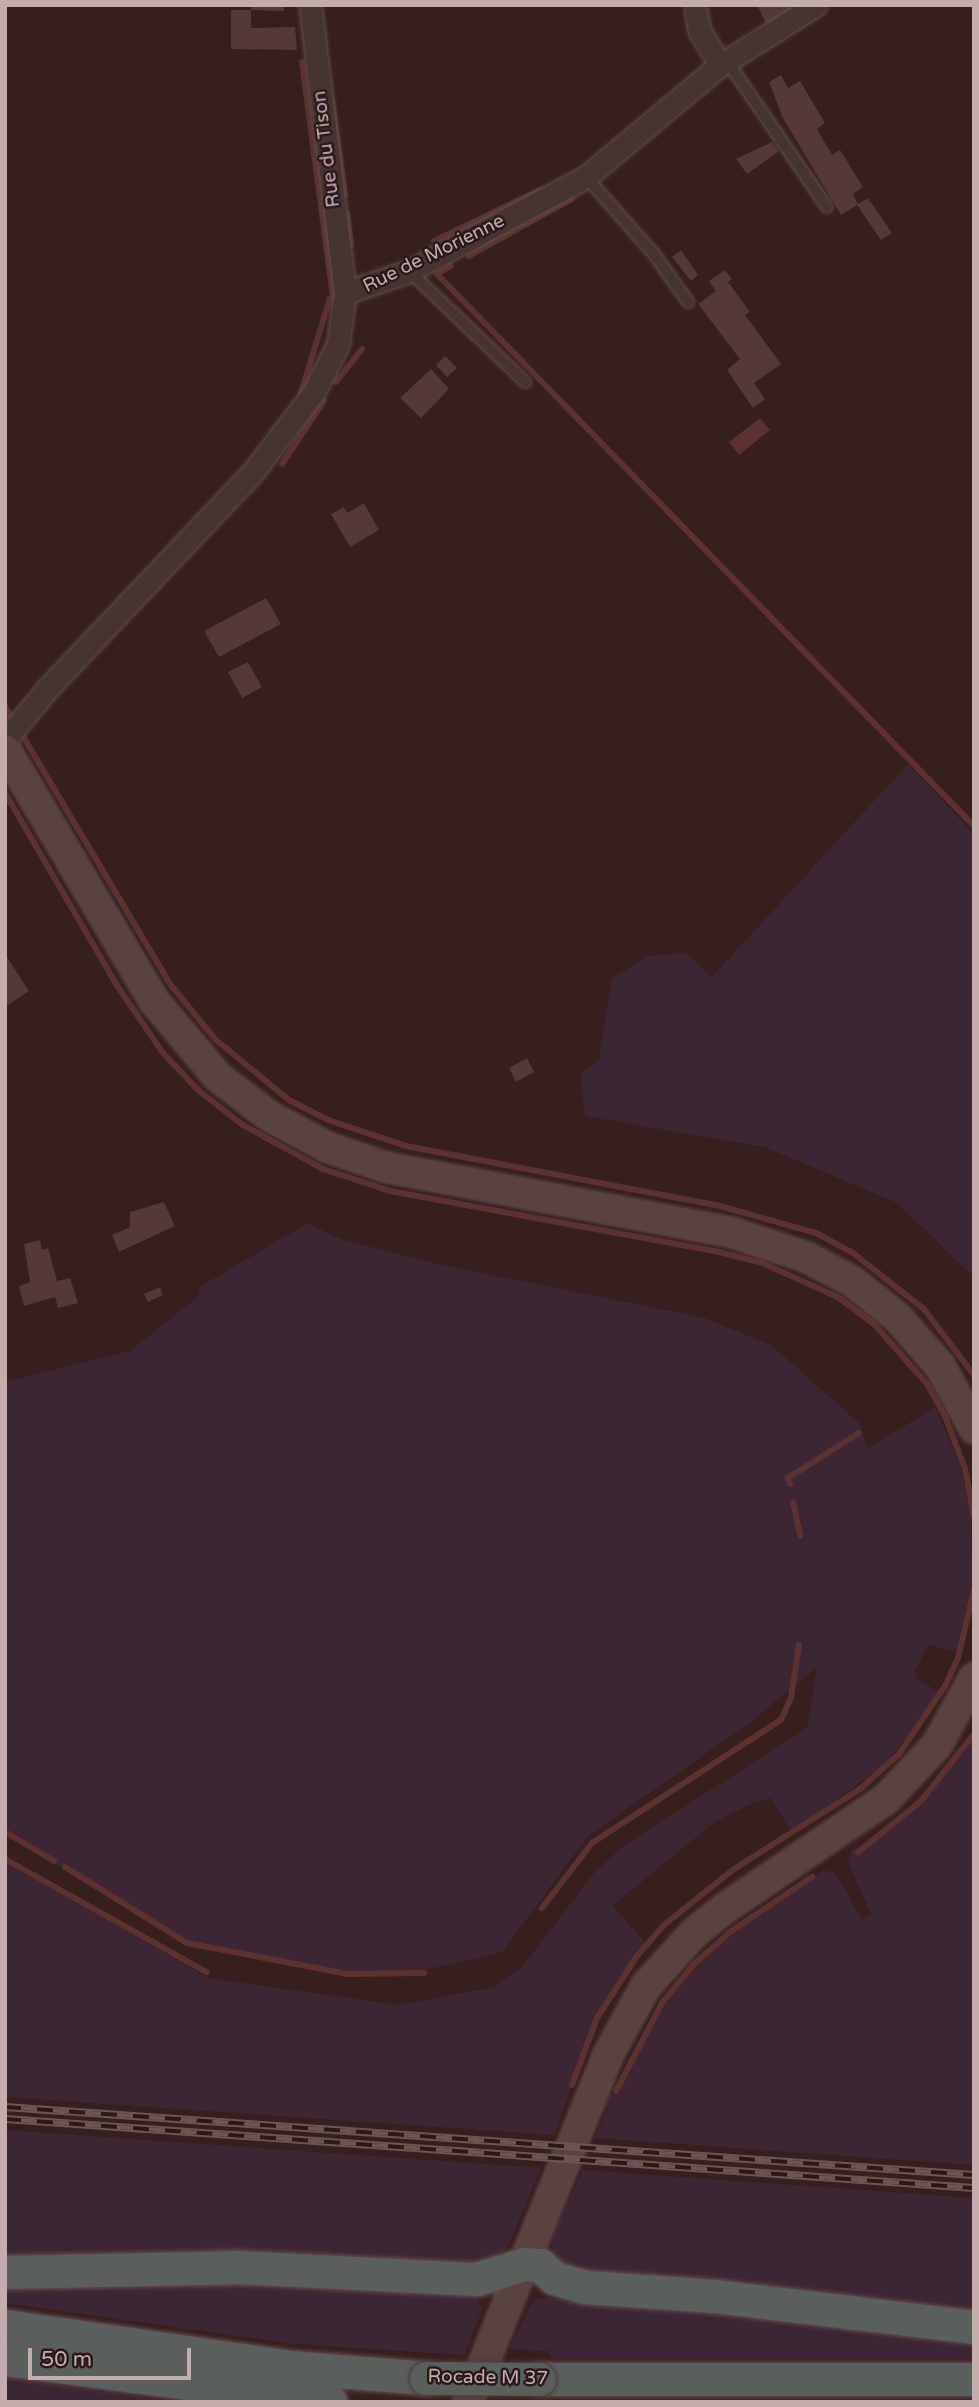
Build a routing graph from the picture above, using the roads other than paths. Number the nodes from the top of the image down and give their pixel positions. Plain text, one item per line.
1 (310, 5) edge
2 (695, 5) edge
3 (816, 5) edge
4 (723, 63) junction
5 (586, 177) junction
6 (827, 206) dead end
7 (409, 271) junction
8 (345, 293) junction
9 (688, 302) dead end
10 (525, 382) dead end
11 (5, 740) edge
12 (5, 749) edge
13 (974, 1428) edge
14 (974, 1678) edge
15 (524, 2264) junction
16 (5, 2272) edge
17 (5, 2326) edge
18 (974, 2327) edge
19 (5, 2359) edge
20 (974, 2379) edge
21 (330, 2402) edge
22 (468, 2402) edge

1 - 8 street, Rue du Tison
2 - 4 street
3 - 4 street, Rue de Morienne
4 - 5 street, Rue de Morienne
4 - 6 lane
5 - 7 street, Rue de Morienne
5 - 9 lane
7 - 8 street, Rue de Morienne
7 - 10 lane
8 - 11 street, Rue de Morienne
12 - 13 main road
14 - 15 main road
15 - 16 highway
15 - 18 highway
15 - 22 main road
17 - 20 highway, Rocade M 37, bridge
19 - 21 highway

